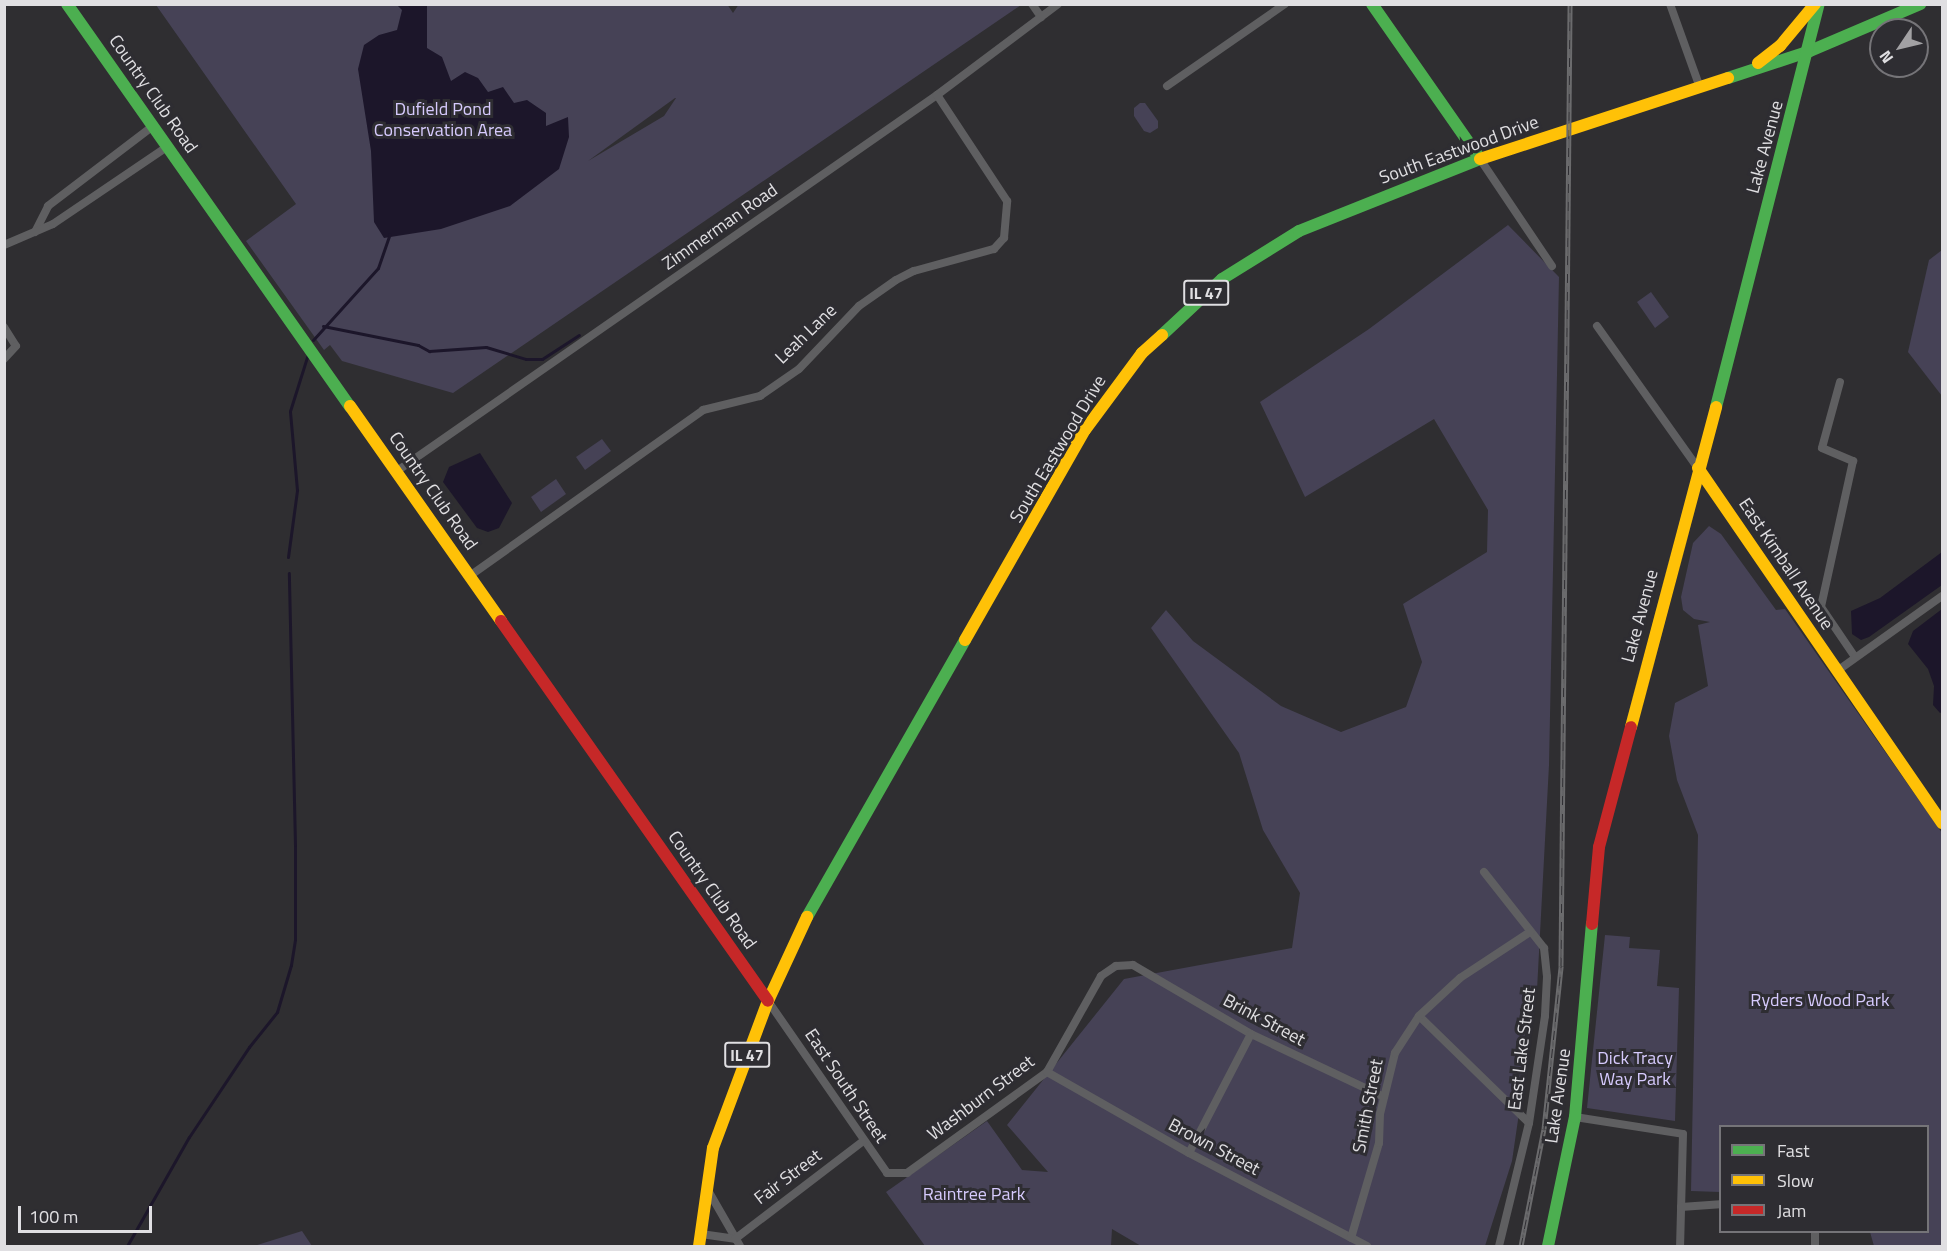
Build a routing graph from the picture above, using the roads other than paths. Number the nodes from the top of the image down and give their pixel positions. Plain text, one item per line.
1 (67, 4) edge
2 (1032, 4) edge
3 (1058, 4) edge
4 (1285, 4) edge
5 (1372, 4) edge
6 (1671, 4) edge
7 (1817, 4) edge
8 (1920, 4) edge
9 (1041, 17) junction
10 (1810, 51) junction
11 (1747, 70) junction
12 (1699, 85) junction
13 (1167, 86) dead end
14 (937, 96) junction
15 (153, 126) junction
16 (168, 146) junction
17 (1480, 159) junction
18 (35, 232) junction
19 (4, 245) edge
20 (1552, 266) dead end
21 (1597, 326) dead end
22 (4, 327) edge
23 (4, 359) edge
24 (1840, 382) dead end
25 (1698, 468) junction
26 (397, 471) junction
27 (471, 575) junction
28 (1942, 596) edge
29 (1855, 657) junction
30 (1837, 671) junction
31 (1942, 823) edge
32 (1484, 872) dead end
33 (1530, 932) junction
34 (1133, 965) joint
35 (768, 1000) junction
36 (1419, 1016) junction
37 (1251, 1034) junction
38 (1047, 1072) junction
39 (1384, 1097) junction
40 (1575, 1117) junction
41 (1529, 1123) junction
42 (862, 1142) junction
43 (1190, 1153) junction
44 (907, 1173) joint
45 (707, 1188) junction
46 (1719, 1204) edge
47 (1682, 1207) junction
48 (701, 1234) junction
49 (1351, 1238) junction
50 (737, 1243) edge
51 (699, 1246) edge
52 (1367, 1246) edge
53 (1498, 1246) edge
54 (1548, 1246) edge
55 (1680, 1246) edge

1 - 15 street, Country Club Road
2 - 9 street
3 - 9 street, Zimmerman Road
4 - 13 street
5 - 17 street
6 - 12 street
7 - 10 street, Lake Avenue
7 - 11 street
8 - 10 street, South Eastwood Drive / IL 47
9 - 14 street, Zimmerman Road
10 - 11 street, South Eastwood Drive / IL 47
10 - 25 street, Lake Avenue
11 - 12 street, South Eastwood Drive / IL 47
12 - 17 street, South Eastwood Drive / IL 47
14 - 26 street, Zimmerman Road
14 - 27 street, Leah Lane
15 - 16 street, Country Club Road
15 - 18 street
16 - 18 street
16 - 26 street, Country Club Road
17 - 20 street
17 - 35 street, South Eastwood Drive / IL 47
18 - 19 street
21 - 25 street, East Kimball Avenue
22 - 23 street
24 - 29 street
25 - 30 street, East Kimball Avenue
25 - 40 street, Lake Avenue
26 - 27 street, Country Club Road
27 - 35 street, Country Club Road
28 - 29 street
29 - 30 street
30 - 31 street, East Kimball Avenue
32 - 33 street, East Lake Street
33 - 36 street, Smith Street
33 - 41 street, East Lake Street
34 - 37 street, Brink Street
34 - 38 street, Washburn Street
35 - 42 street, East South Street
35 - 45 street, South Eastwood Drive / IL 47
36 - 39 street, Smith Street
36 - 41 street
37 - 39 street, Brink Street
37 - 43 street
38 - 43 street, Brown Street
38 - 44 street, Washburn Street
39 - 49 street, Smith Street
40 - 47 street
40 - 54 street, Lake Avenue
41 - 53 street, East Lake Street
42 - 44 street, East South Street
42 - 50 street, Fair Street
43 - 49 street, Brown Street
45 - 48 street, South Eastwood Drive / IL 47
45 - 50 street
46 - 47 street
47 - 55 street
48 - 50 street
48 - 51 street, South Eastwood Drive / IL 47
49 - 52 street, Brown Street

